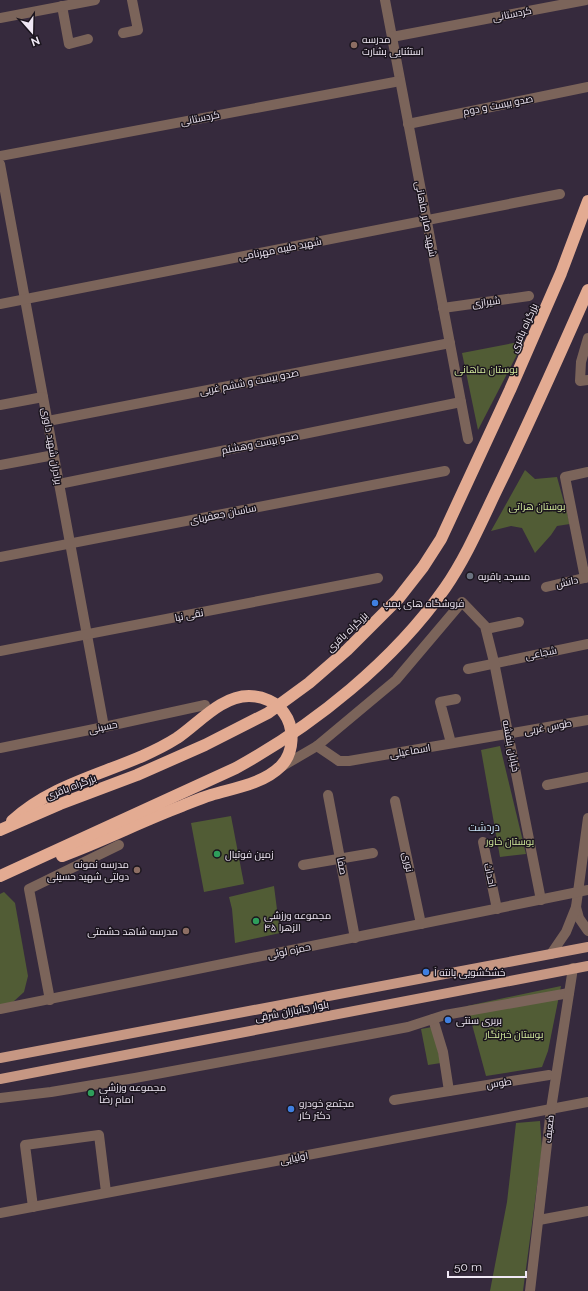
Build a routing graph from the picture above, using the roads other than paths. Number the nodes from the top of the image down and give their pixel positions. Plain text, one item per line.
1 (95, 0) edge
2 (132, 0) edge
3 (385, 0) edge
4 (586, 0) edge
5 (62, 6) junction
6 (0, 18) edge
7 (122, 33) dead end
8 (392, 37) junction
9 (88, 39) dead end
10 (400, 81) junction
11 (588, 87) edge
12 (408, 124) junction
13 (0, 156) edge
14 (0, 164) edge
15 (1, 176) edge
16 (560, 194) dead end
17 (588, 201) edge
18 (426, 220) junction
19 (588, 290) edge
20 (529, 296) dead end
21 (25, 299) junction
22 (0, 304) edge
23 (443, 308) junction
24 (588, 338) edge
25 (450, 343) junction
26 (584, 381) edge
27 (43, 397) junction
28 (461, 402) junction
29 (0, 405) edge
30 (48, 421) junction
31 (468, 439) dead end
32 (54, 455) junction
33 (0, 465) edge
34 (445, 471) dead end
35 (588, 472) edge
36 (59, 484) junction
37 (70, 543) junction
38 (0, 557) edge
39 (378, 578) dead end
40 (586, 578) edge
41 (546, 587) dead end
42 (520, 622) dead end
43 (486, 629) junction
44 (87, 634) junction
45 (588, 644) edge
46 (0, 651) edge
47 (494, 662) junction
48 (468, 669) dead end
49 (456, 699) dead end
50 (205, 705) dead end
51 (588, 720) edge
52 (104, 727) junction
53 (508, 734) junction
54 (451, 744) junction
55 (317, 746) junction
56 (0, 748) edge
57 (588, 777) edge
58 (256, 782) dead end
59 (547, 785) dead end
60 (328, 795) dead end
61 (395, 800) dead end
62 (588, 818) edge
63 (3, 829) edge
64 (483, 842) dead end
65 (119, 845) dead end
66 (373, 853) dead end
67 (340, 860) junction
68 (303, 865) dead end
69 (22, 866) junction
70 (0, 876) edge
71 (588, 890) edge
72 (578, 892) junction
73 (541, 900) junction
74 (576, 907) junction
75 (497, 909) junction
76 (421, 924) junction
77 (588, 931) edge
78 (355, 938) junction
79 (588, 947) edge
80 (551, 954) junction
81 (588, 966) edge
82 (573, 968) junction
83 (569, 993) junction
84 (50, 1000) junction
85 (0, 1009) edge
86 (433, 1019) junction
87 (0, 1058) edge
88 (550, 1075) dead end
89 (0, 1079) edge
90 (449, 1091) junction
91 (0, 1098) edge
92 (394, 1100) dead end
93 (588, 1102) edge
94 (551, 1109) junction
95 (106, 1192) junction
96 (33, 1206) junction
97 (588, 1211) edge
98 (0, 1213) edge
99 (539, 1220) junction
100 (530, 1291) edge

1 - 5 street
2 - 7 street
3 - 8 street, شهید صابر ماهانی
4 - 8 street, کردستانی
5 - 6 street
5 - 9 street
8 - 10 street, شهید صابر ماهانی
10 - 12 street, شهید صابر ماهانی
10 - 13 street, کردستانی
11 - 12 street, صدو بیست و دوم
12 - 18 street, شهید صابر ماهانی
14 - 15 street, برادران شهید داوری
15 - 21 street, برادران شهید داوری
16 - 18 street, شهید طیبه مهرنامی
17 - 63 highway, بزرگراه باقری
18 - 21 street, شهید طیبه مهرنامی
18 - 23 street, شهید صابر ماهانی
19 - 69 highway
20 - 23 street, شیرازی
21 - 22 street, شهید طیبه مهرنامی
21 - 27 street, برادران شهید داوری
23 - 25 street, شهید صابر ماهانی
24 - 26 street
25 - 28 street, شهید صابر ماهانی
25 - 30 street, صدو بیست و ششم غربی
27 - 29 street
27 - 30 street, برادران شهید داوری
28 - 31 street, شهید صابر ماهانی
28 - 36 street, صدو بیست وهشتم
30 - 32 street, برادران شهید داوری
32 - 33 street
32 - 36 street, برادران شهید داوری
34 - 37 street, ساسان جعفربای
35 - 40 street
36 - 37 street, برادران شهید داوری
37 - 38 street, ساسان جعفربای
37 - 44 street, برادران شهید داوری
39 - 44 street, نقی نیا
40 - 41 street, دانش
42 - 43 street
43 - 47 street, خیابان بنفشه
43 - 55 street, خیابان بنفشه
44 - 46 street, نقی نیا
44 - 52 street, برادران شهید داوری
45 - 47 street, شجاعی
47 - 48 street, شجاعی
47 - 53 street, خیابان بنفشه
49 - 54 street
50 - 52 street, حسینی
51 - 53 street, طوس غربی
52 - 56 street, حسینی
53 - 54 street, اسماعیلی
53 - 73 street, خیابان بنفشه
54 - 55 street, اسماعیلی
55 - 58 street
57 - 59 street
60 - 67 street, صفا
61 - 76 street, نوری
62 - 72 street
63 - 69 highway
64 - 75 street, احداث
65 - 84 street
66 - 67 street
67 - 68 street
67 - 78 street, صفا
69 - 70 highway
71 - 72 street, حمزه لوئی
72 - 73 street, حمزه لوئی
72 - 74 street
73 - 75 street, حمزه لوئی
74 - 77 street
74 - 80 street
75 - 76 street, حمزه لوئی
76 - 78 street, حمزه لوئی
78 - 84 street, حمزه لوئی
79 - 80 main road, بلوار جانبازان شرقی
80 - 87 main road, بلوار جانبازان شرقی
81 - 82 main road, بلوار جانبازان شرقی
82 - 83 street, ضعیف
82 - 89 main road, بلوار جانبازان شرقی
83 - 86 street
83 - 94 street, ضعیف
84 - 85 street, حمزه لوئی
86 - 90 street
86 - 91 street
88 - 90 street, طوس
90 - 92 street, طوس
93 - 94 street, اولیایی
94 - 95 street, اولیایی
94 - 99 street, ضعیف
95 - 96 street, اولیایی
95 - 96 street
96 - 98 street, اولیایی
97 - 99 street
99 - 100 street, ضعیف

